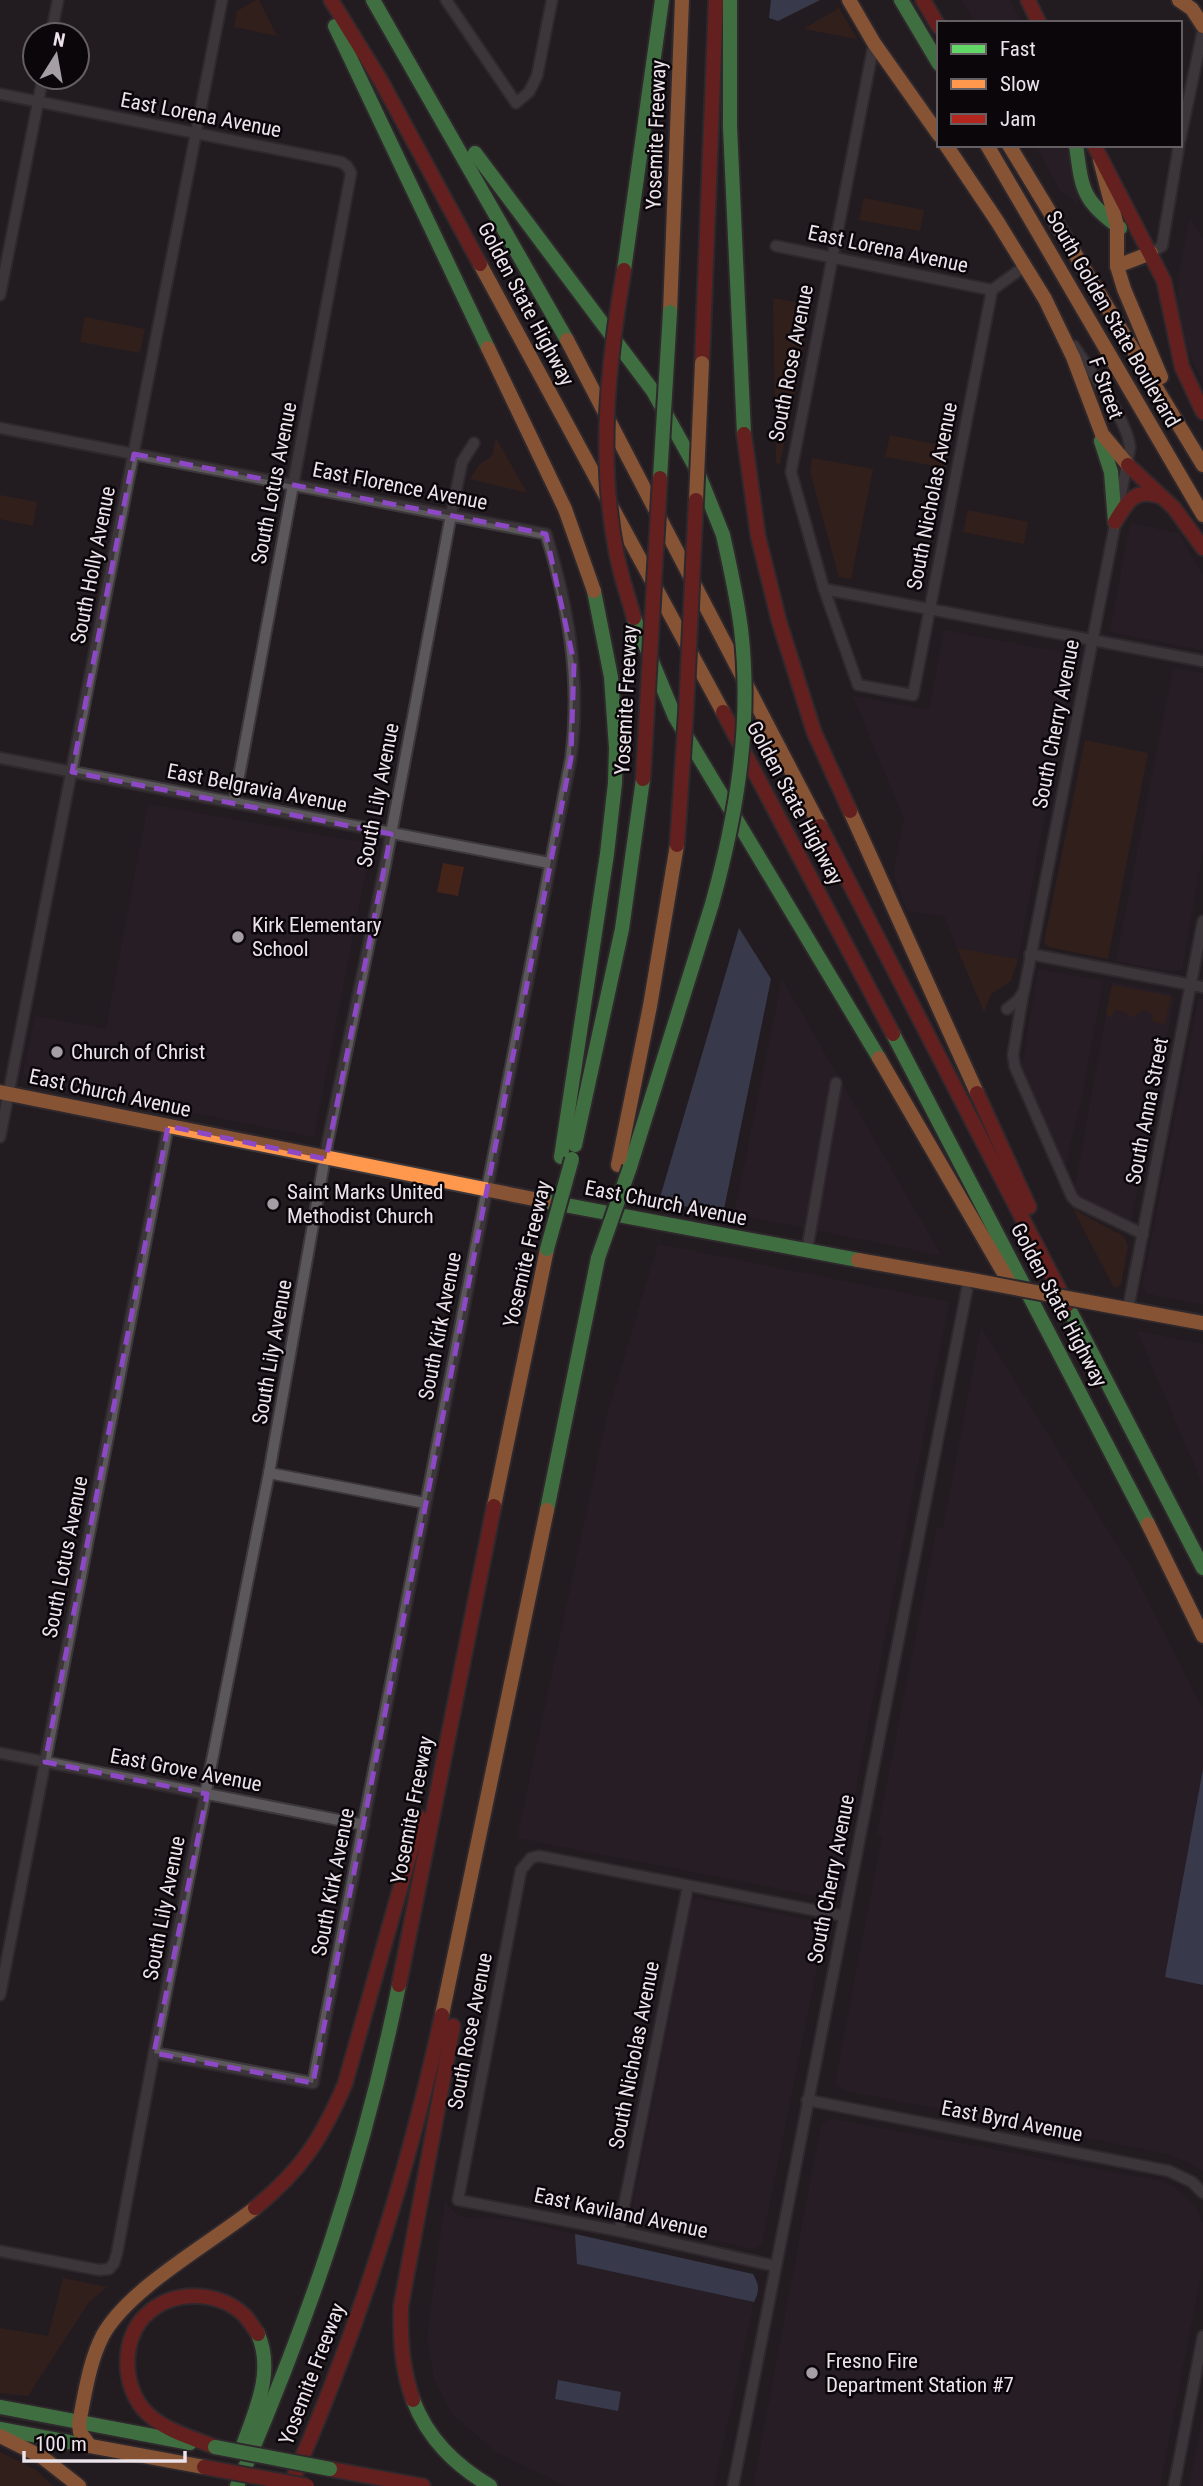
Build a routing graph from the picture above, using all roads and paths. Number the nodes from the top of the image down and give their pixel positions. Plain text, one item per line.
1 (58, 0) edge
2 (222, 0) edge
3 (322, 0) edge
4 (331, 0) edge
5 (373, 0) edge
6 (446, 0) edge
7 (552, 0) edge
8 (662, 0) edge
9 (682, 0) edge
10 (716, 0) edge
11 (730, 0) edge
12 (849, 0) edge
13 (901, 0) edge
14 (923, 0) edge
15 (1028, 0) edge
16 (1179, 0) edge
17 (54, 21) edge
18 (1038, 21) edge
19 (937, 24) edge
20 (1203, 28) edge
21 (874, 43) junction
22 (404, 51) junction
23 (937, 61) edge
24 (40, 91) edge
25 (0, 94) edge
26 (38, 102) junction
27 (1182, 130) edge
28 (937, 132) edge
29 (196, 133) junction
30 (947, 147) edge
31 (987, 147) edge
32 (1010, 147) edge
33 (1076, 147) edge
34 (1095, 147) edge
35 (1179, 147) edge
36 (1100, 160) junction
37 (350, 170) joint
38 (1117, 226) junction
39 (776, 246) dead end
40 (1151, 253) junction
41 (832, 257) junction
42 (1025, 266) junction
43 (1117, 266) junction
44 (992, 290) junction
45 (0, 295) edge
46 (1045, 300) junction
47 (1199, 400) edge
48 (1203, 412) edge
49 (0, 428) edge
50 (1098, 429) junction
51 (474, 443) dead end
52 (134, 454) junction
53 (1200, 459) edge
54 (1128, 465) junction
55 (293, 484) junction
56 (1165, 498) junction
57 (451, 515) junction
58 (1203, 515) edge
59 (1115, 522) junction
60 (546, 534) joint
61 (1203, 548) edge
62 (824, 589) junction
63 (930, 609) junction
64 (1092, 640) junction
65 (1203, 661) edge
66 (858, 685) joint
67 (0, 758) edge
68 (72, 772) junction
69 (234, 803) junction
70 (391, 834) junction
71 (549, 863) junction
72 (1203, 921) edge
73 (1030, 954) junction
74 (1191, 985) junction
75 (1203, 987) edge
76 (1024, 991) junction
77 (1007, 1009) dead end
78 (836, 1083) dead end
79 (4, 1093) edge
80 (168, 1126) junction
81 (0, 1138) edge
82 (566, 1158) junction
83 (326, 1159) junction
84 (624, 1166) junction
85 (485, 1190) junction
86 (1143, 1234) junction
87 (807, 1250) junction
88 (971, 1280) junction
89 (1128, 1309) junction
90 (1203, 1323) edge
91 (1144, 1456) junction
92 (1119, 1466) junction
93 (270, 1473) junction
94 (425, 1503) junction
95 (1203, 1568) edge
96 (1203, 1636) edge
97 (456, 1689) junction
98 (0, 1753) edge
99 (45, 1762) junction
100 (493, 1774) junction
101 (207, 1794) junction
102 (364, 1825) junction
103 (688, 1886) junction
104 (844, 1916) junction
105 (0, 1995) edge
106 (155, 2053) junction
107 (807, 2100) junction
108 (1203, 2193) edge
109 (458, 2200) joint
110 (619, 2231) junction
111 (0, 2251) edge
112 (775, 2266) junction
113 (1203, 2336) edge
114 (0, 2407) edge
115 (79, 2423) junction
116 (0, 2429) edge
117 (0, 2436) edge
118 (309, 2443) junction
119 (90, 2446) junction
120 (215, 2447) junction
121 (79, 2486) edge
122 (229, 2486) edge
123 (237, 2486) edge
124 (290, 2486) edge
125 (297, 2486) edge
126 (307, 2486) edge
127 (423, 2486) edge
128 (490, 2486) edge
129 (733, 2486) edge
130 (1174, 2486) edge

1 - 17 street
2 - 29 street, South Holly Avenue
3 - 82 main road
4 - 92 main road, Golden State Highway
5 - 22 main road, Golden State Highway
6 - 7 street
8 - 92 main road, bridge
9 - 82 main road, Yosemite Freeway, bridge
10 - 84 main road, Yosemite Freeway, bridge
11 - 91 main road
12 - 21 main road
13 - 23 main road
14 - 19 main road
15 - 18 main road
16 - 20 main road
20 - 27 street
21 - 28 main road
21 - 41 street, South Rose Avenue
22 - 84 main road, bridge
22 - 91 main road, Golden State Highway
24 - 26 street
25 - 26 street, East Lorena Avenue
26 - 29 street, East Lorena Avenue
26 - 45 street
29 - 37 street, East Lorena Avenue
29 - 52 street, South Holly Avenue
30 - 42 main road, F Street
31 - 58 main road, South Golden State Boulevard
32 - 53 main road, South Golden State Boulevard
33 - 38 main road
34 - 36 main road
35 - 40 street
36 - 38 main road
36 - 40 main road
37 - 55 street, South Lotus Avenue
38 - 40 main road
38 - 43 main road
39 - 41 street, East Lorena Avenue
40 - 43 main road
40 - 47 main road
41 - 44 street, East Lorena Avenue
41 - 62 street, South Rose Avenue
42 - 44 street
42 - 46 main road, F Street
43 - 53 main road
44 - 63 street, South Nicholas Avenue
46 - 50 main road, F Street
46 - 54 street, F Street
47 - 48 main road
49 - 52 street, East Florence Avenue
50 - 54 main road, F Street
50 - 59 main road
51 - 57 street, South Lily Avenue
52 - 55 street, East Florence Avenue
52 - 68 street, South Holly Avenue
54 - 56 main road
54 - 59 street, South Cherry Avenue
55 - 57 street, East Florence Avenue
55 - 69 street, South Lotus Avenue
56 - 59 main road
56 - 61 main road
57 - 60 street, East Florence Avenue
57 - 70 street, South Lily Avenue
59 - 64 street, South Cherry Avenue
60 - 71 street, South Kirk Avenue
62 - 63 street
62 - 66 street, South Rose Avenue
63 - 64 street
63 - 66 street, South Nicholas Avenue
64 - 65 street
64 - 73 street, South Cherry Avenue
67 - 68 street, East Belgravia Avenue
68 - 69 street, East Belgravia Avenue
68 - 79 street, South Holly Avenue
69 - 70 street, East Belgravia Avenue
70 - 71 street, East Belgravia Avenue
70 - 83 street, South Lily Avenue
71 - 85 street, South Kirk Avenue
72 - 74 street, South Anna Street
73 - 74 street
73 - 76 street, South Cherry Avenue
74 - 75 street
74 - 86 street, South Anna Street
76 - 77 street
76 - 86 street, South Cherry Avenue
78 - 87 street
79 - 80 main road, East Church Avenue
79 - 81 street, South Holly Avenue
80 - 83 main road, East Church Avenue
80 - 99 street, South Lotus Avenue
82 - 97 main road, Yosemite Freeway, bridge
83 - 85 main road, East Church Avenue
83 - 93 street, South Lily Avenue
84 - 100 main road, Yosemite Freeway, bridge
85 - 87 main road, East Church Avenue
85 - 94 street, South Kirk Avenue
86 - 89 street, South Anna Street
87 - 88 main road, East Church Avenue
88 - 89 main road, East Church Avenue, bridge
88 - 104 street, South Cherry Avenue
89 - 90 main road, East Church Avenue
91 - 95 main road, Golden State Highway
92 - 96 main road, Golden State Highway
93 - 94 street
93 - 101 street, South Lily Avenue
94 - 102 street, South Kirk Avenue
97 - 115 main road
97 - 123 main road, Yosemite Freeway
98 - 99 street, East Grove Avenue
99 - 101 street, East Grove Avenue
99 - 105 street, South Lotus Avenue
100 - 118 main road, Yosemite Freeway
100 - 128 main road
101 - 102 street, East Grove Avenue
101 - 106 street, South Lily Avenue
102 - 106 street, South Kirk Avenue
103 - 104 street
103 - 109 street, South Rose Avenue
103 - 110 street, South Nicholas Avenue
104 - 107 street, South Cherry Avenue
106 - 111 street, South Lily Avenue
107 - 108 street, East Byrd Avenue
107 - 112 street, South Cherry Avenue
109 - 110 street, East Kaviland Avenue
110 - 112 street, East Kaviland Avenue
112 - 129 street, South Cherry Avenue
113 - 130 street
114 - 115 main road
115 - 119 main road
115 - 120 main road
116 - 119 main road
117 - 121 main road
118 - 124 main road, Yosemite Freeway
118 - 125 main road
119 - 126 main road, bridge
120 - 122 main road
120 - 127 main road, bridge

